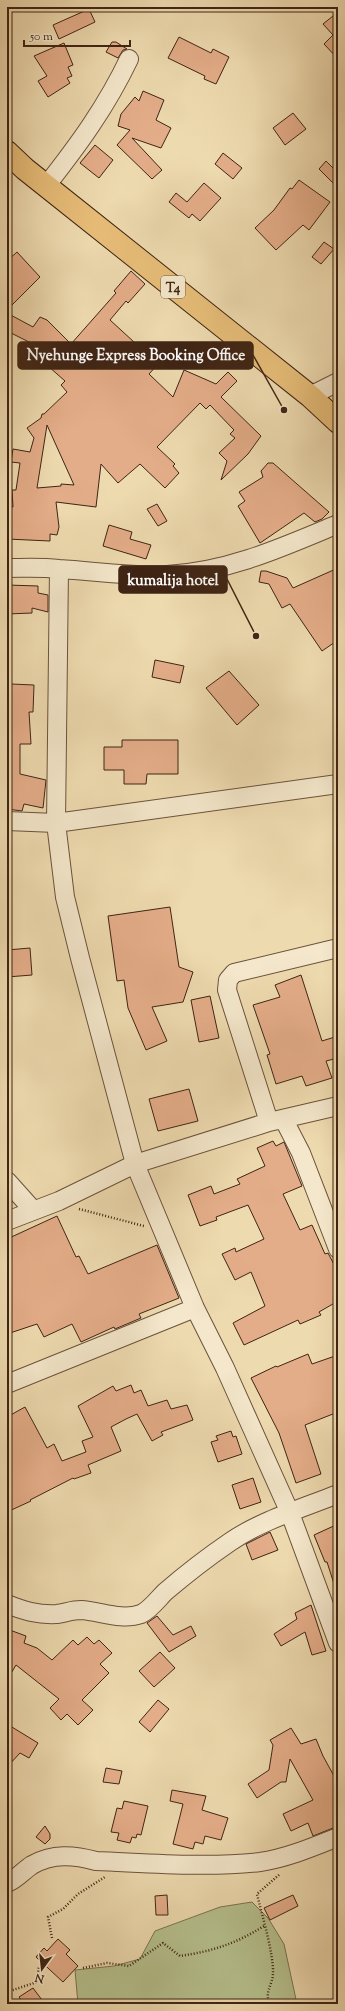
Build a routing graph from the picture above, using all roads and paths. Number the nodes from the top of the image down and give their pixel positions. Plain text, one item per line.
1 (129, 59) dead end
2 (7, 152) edge
3 (46, 186) junction
4 (338, 382) edge
5 (310, 396) junction
6 (338, 422) edge
7 (338, 524) edge
8 (7, 568) edge
9 (58, 568) junction
10 (338, 784) edge
11 (7, 821) edge
12 (56, 823) junction
13 (338, 948) edge
14 (338, 1106) edge
15 (277, 1121) junction
16 (135, 1164) junction
17 (7, 1181) edge
18 (59, 1200) junction
19 (33, 1210) junction
20 (7, 1221) edge
21 (164, 1235) junction
22 (338, 1249) edge
23 (195, 1308) junction
24 (7, 1384) edge
25 (338, 1494) edge
26 (290, 1513) junction
27 (7, 1604) edge
28 (338, 1643) edge
29 (338, 1837) edge
30 (122, 1862) junction
31 (284, 1872) dead end
32 (7, 1883) edge
33 (264, 1926) junction
34 (52, 1938) dead end
35 (39, 1966) dead end
36 (83, 1968) dead end
37 (7, 1992) edge
38 (270, 2004) edge

1 - 3 street
2 - 3 highway, T4
3 - 5 highway, T4
4 - 5 street
5 - 6 highway, T4
7 - 9 street
8 - 9 street
9 - 12 street
10 - 12 street
11 - 12 street
12 - 16 street
13 - 15 street
14 - 15 street
15 - 16 street
15 - 22 street
16 - 18 street
16 - 21 street
17 - 19 street
18 - 19 street
18 - 21 path
19 - 20 street
21 - 23 street
23 - 24 street
23 - 26 street
25 - 26 street
26 - 27 street
26 - 28 street
29 - 30 street
30 - 32 street
30 - 34 path
31 - 33 path
33 - 36 path
33 - 38 path
35 - 37 path

